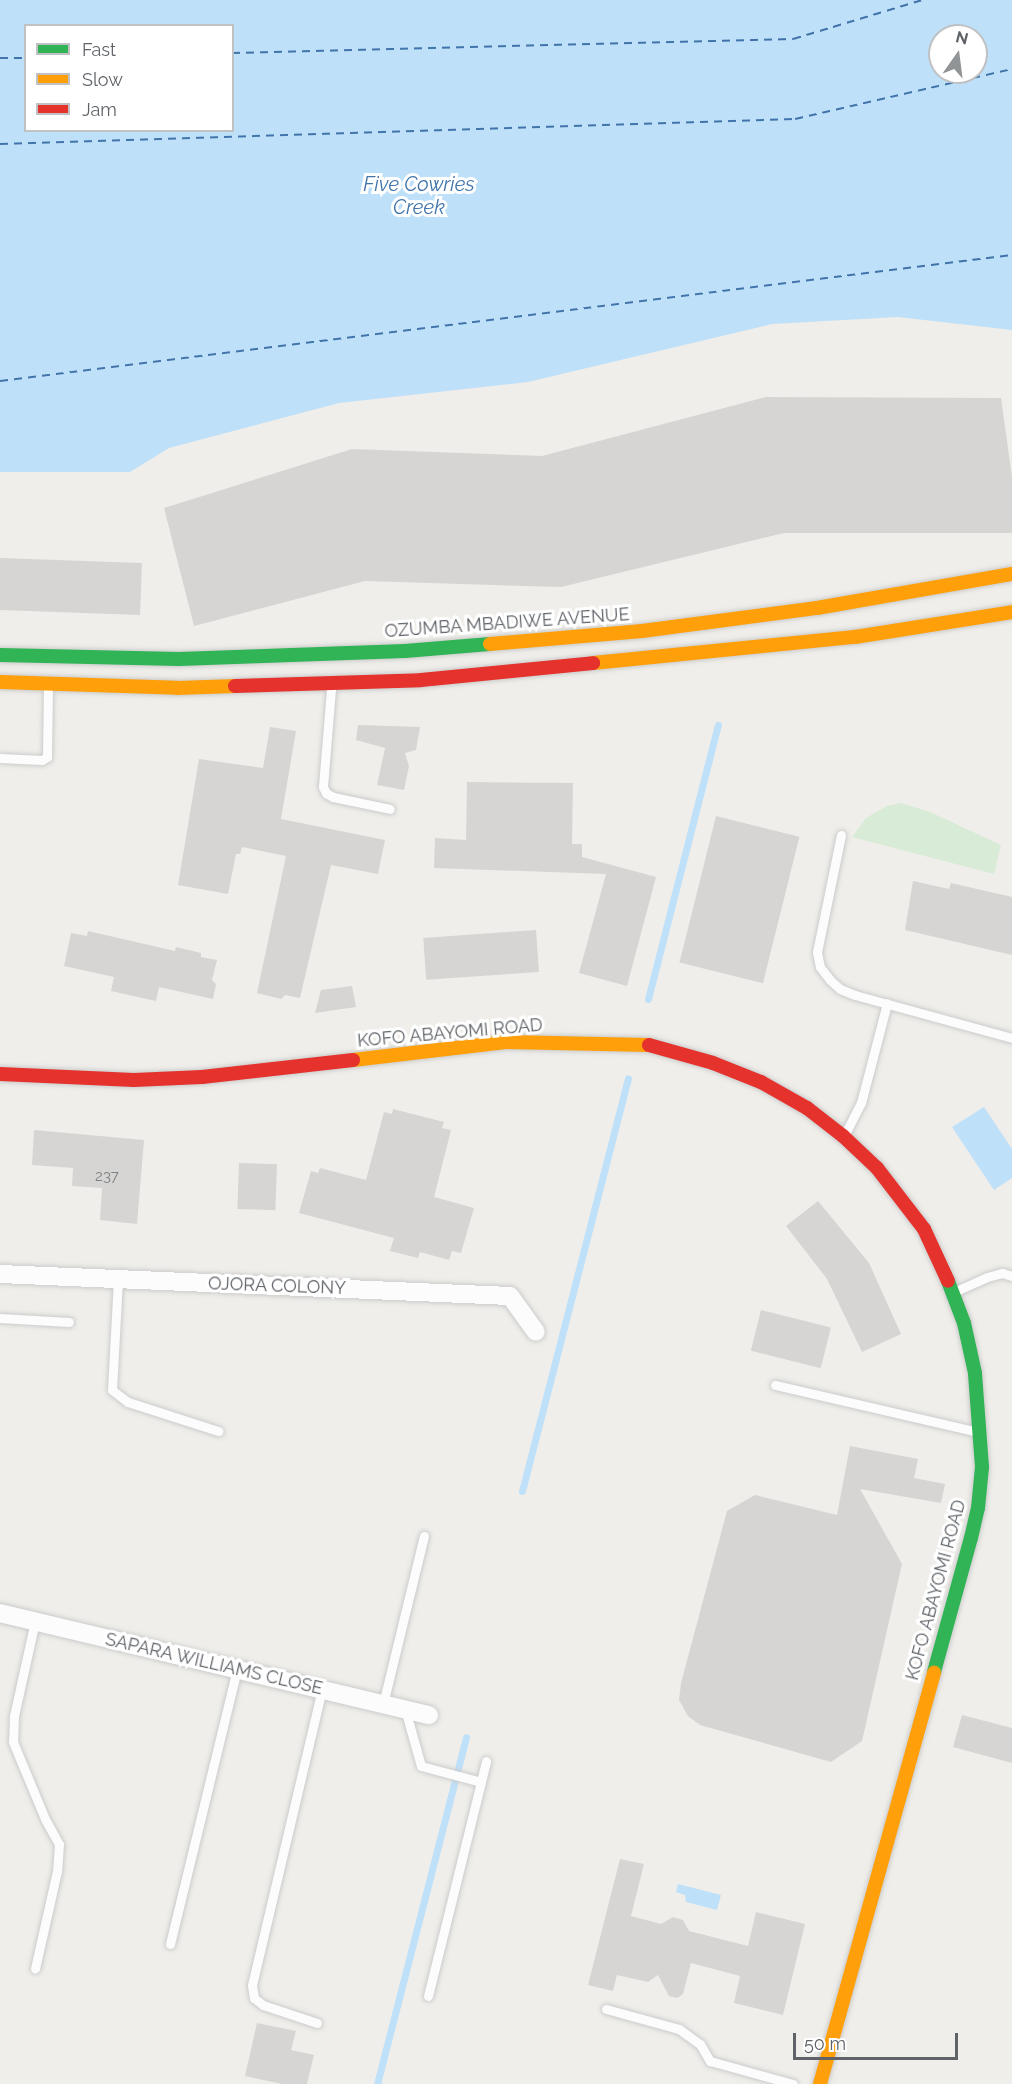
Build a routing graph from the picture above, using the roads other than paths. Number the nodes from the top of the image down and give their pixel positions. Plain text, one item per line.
1 (1012, 574) edge
2 (1012, 612) edge
3 (961, 635) dead end
4 (855, 637) junction
5 (0, 655) edge
6 (0, 682) edge
7 (48, 684) junction
8 (331, 684) junction
9 (0, 758) edge
10 (390, 809) dead end
11 (841, 835) dead end
12 (887, 1003) junction
13 (1012, 1038) edge
14 (0, 1074) edge
15 (843, 1136) junction
16 (0, 1275) edge
17 (1012, 1276) edge
18 (118, 1279) junction
19 (953, 1292) junction
20 (0, 1318) edge
21 (69, 1322) dead end
22 (536, 1332) dead end
23 (775, 1385) dead end
24 (218, 1431) dead end
25 (980, 1432) junction
26 (424, 1536) dead end
27 (0, 1612) edge
28 (35, 1621) junction
29 (237, 1669) junction
30 (322, 1689) junction
31 (383, 1704) junction
32 (405, 1709) junction
33 (429, 1715) dead end
34 (486, 1761) dead end
35 (481, 1782) junction
36 (170, 1944) dead end
37 (35, 1968) dead end
38 (428, 1996) dead end
39 (606, 2009) dead end
40 (317, 2023) dead end
41 (793, 2084) edge
42 (820, 2084) edge

1 - 5 main road, OZUMBA MBADIWE AVENUE
2 - 4 main road
3 - 4 main road
4 - 8 main road
6 - 7 main road
7 - 8 main road
7 - 9 lane
8 - 10 lane
11 - 12 lane
12 - 13 lane
12 - 15 lane
14 - 15 main road, KOFO ABAYOMI ROAD
15 - 19 main road, KOFO ABAYOMI ROAD
16 - 18 street, OJORA COLONY
17 - 19 lane
18 - 22 street, OJORA COLONY
18 - 24 lane
19 - 25 main road, KOFO ABAYOMI ROAD
20 - 21 lane
23 - 25 lane
25 - 42 main road, KOFO ABAYOMI ROAD
26 - 31 lane
27 - 28 street, SAPARA WILLIAMS CLOSE
28 - 29 street, SAPARA WILLIAMS CLOSE
28 - 37 lane
29 - 30 street, SAPARA WILLIAMS CLOSE
29 - 36 lane
30 - 31 street, SAPARA WILLIAMS CLOSE
30 - 40 lane
31 - 32 street, SAPARA WILLIAMS CLOSE
32 - 33 street, SAPARA WILLIAMS CLOSE
32 - 35 lane
34 - 35 lane
35 - 38 lane
39 - 41 lane

